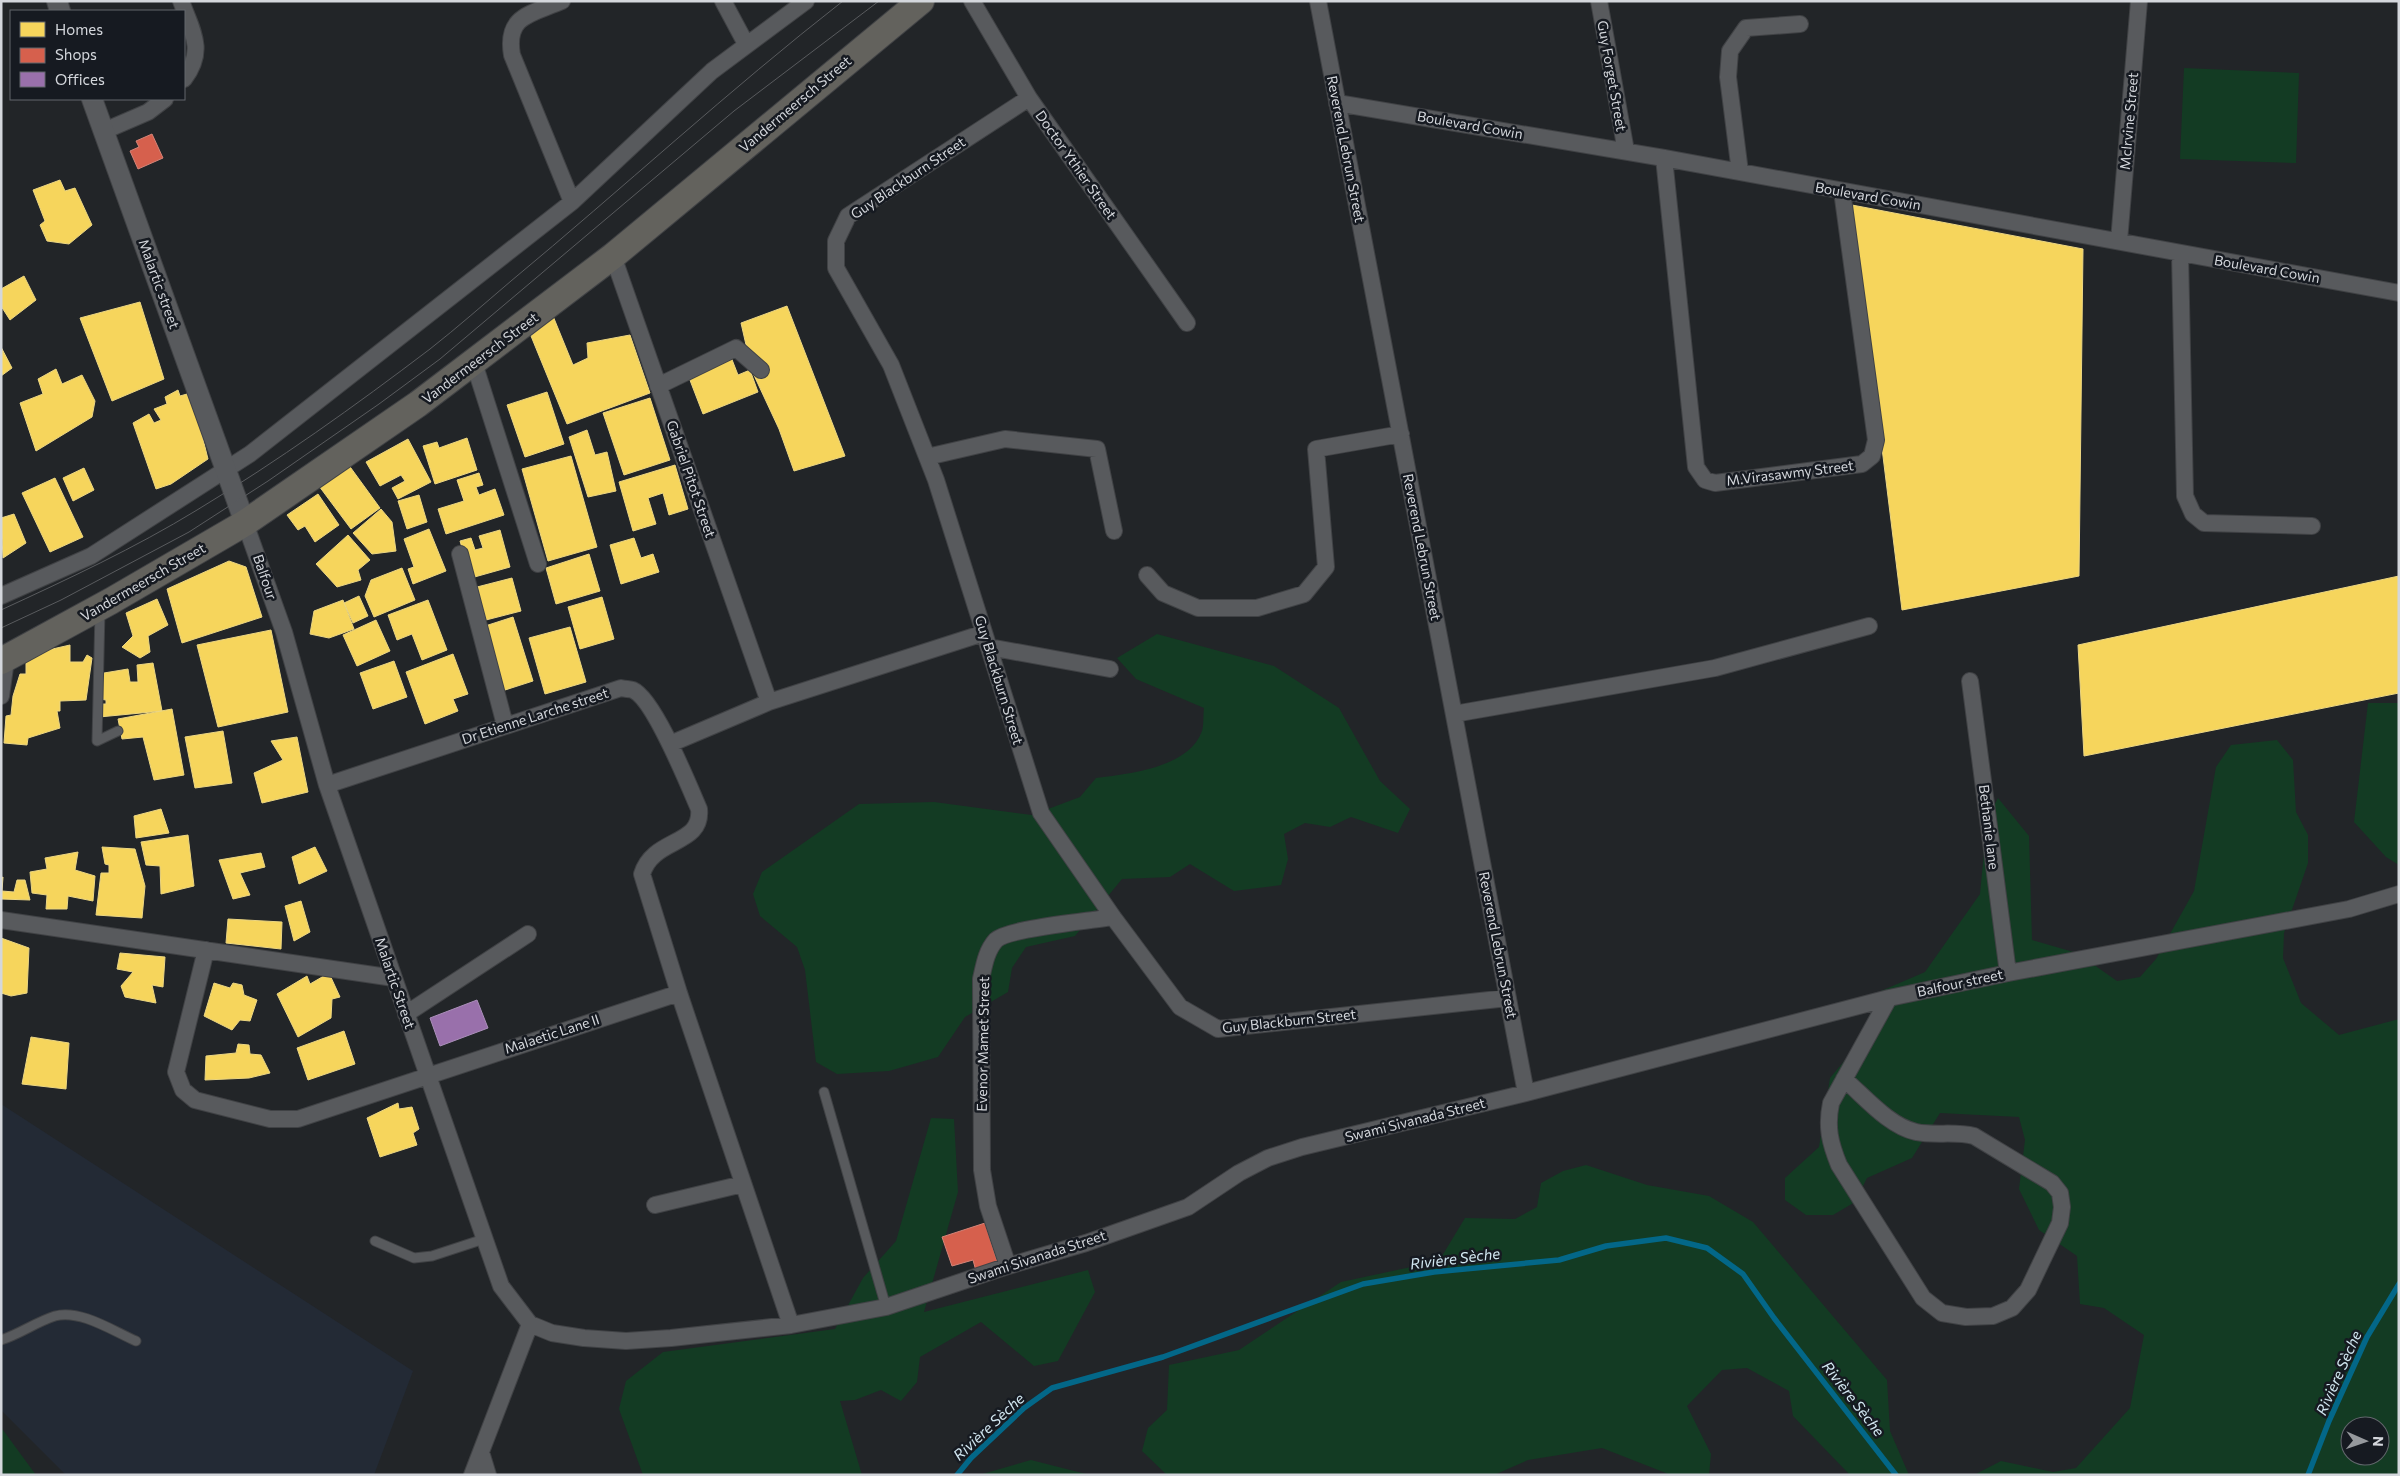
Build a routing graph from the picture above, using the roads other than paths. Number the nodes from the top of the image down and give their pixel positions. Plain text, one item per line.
1 (562, 1) edge
2 (723, 1) edge
3 (806, 1) edge
4 (921, 1) edge
5 (972, 1) edge
6 (1318, 1) edge
7 (1599, 1) edge
8 (2139, 1) edge
9 (185, 12) edge
10 (1800, 24) dead end
11 (746, 44) junction
12 (185, 78) edge
13 (1029, 98) junction
14 (92, 100) edge
15 (164, 100) edge
16 (1337, 103) junction
17 (104, 132) junction
18 (1626, 151) junction
19 (1664, 158) junction
20 (1740, 172) junction
21 (1842, 191) junction
22 (572, 202) junction
23 (2119, 241) junction
24 (2180, 253) junction
25 (613, 256) junction
26 (2399, 294) edge
27 (1187, 323) dead end
28 (474, 363) junction
29 (761, 370) dead end
30 (658, 386) junction
31 (1401, 434) junction
32 (927, 457) junction
33 (226, 470) junction
34 (245, 523) junction
35 (2312, 526) dead end
36 (1114, 531) dead end
37 (460, 554) dead end
38 (538, 564) dead end
39 (1146, 575) dead end
40 (1, 596) edge
41 (100, 608) junction
42 (1869, 626) dead end
43 (284, 632) joint
44 (986, 640) junction
45 (3, 661) edge
46 (1110, 669) dead end
47 (1970, 681) dead end
48 (1, 696) edge
49 (768, 702) junction
50 (1454, 714) junction
51 (504, 725) junction
52 (118, 732) dead end
53 (670, 744) junction
54 (327, 785) junction
55 (2399, 894) edge
56 (1113, 917) junction
57 (1, 920) edge
58 (528, 934) dead end
59 (206, 950) junction
60 (2008, 972) junction
61 (394, 978) junction
62 (679, 993) junction
63 (1508, 998) junction
64 (1889, 998) junction
65 (406, 1014) junction
66 (426, 1075) junction
67 (1844, 1079) junction
68 (824, 1092) dead end
69 (1526, 1093) junction
70 (743, 1184) junction
71 (655, 1205) dead end
72 (484, 1239) junction
73 (375, 1241) dead end
74 (1008, 1266) junction
75 (886, 1307) junction
76 (530, 1324) junction
77 (791, 1325) junction
78 (1, 1340) edge
79 (136, 1341) dead end
80 (481, 1452) junction
81 (472, 1475) edge
82 (488, 1475) edge

1 - 22 street
2 - 11 street
3 - 11 street
4 - 25 main road, Vandermeersch Street
5 - 13 street, Doctor Ythier Street
6 - 16 street, Reverend Lebrun Street
7 - 18 street, Guy Forget Street
8 - 23 street, Mclrvine Street
9 - 12 street
10 - 20 street
11 - 22 street
13 - 27 street, Doctor Ythier Street
13 - 32 street, Guy Blackburn Street
14 - 17 street, Malartic street
15 - 17 street
16 - 18 street, Boulevard Cowin
16 - 31 street, Reverend Lebrun Street
17 - 33 street, Malartic street
18 - 19 street, Boulevard Cowin
19 - 20 street, Boulevard Cowin
19 - 21 street, M.Virasawmy Street
20 - 21 street, Boulevard Cowin
21 - 23 street, Boulevard Cowin
22 - 33 street
23 - 24 street, Boulevard Cowin
24 - 26 street, Boulevard Cowin
24 - 35 street
25 - 28 main road, Vandermeersch Street
25 - 30 street, Gabriel Pitot Street
28 - 34 main road, Vandermeersch Street
28 - 38 street
29 - 30 street
30 - 49 street, Gabriel Pitot Street
31 - 39 street
31 - 50 street, Reverend Lebrun Street
32 - 36 street
32 - 44 street, Guy Blackburn Street
33 - 34 street, Malartic street
33 - 40 street
34 - 41 main road, Vandermeersch Street
34 - 43 street, Balfour
37 - 51 street
41 - 45 main road, Vandermeersch Street
41 - 52 lane
42 - 50 street
43 - 54 street, Malartic Street
44 - 46 street
44 - 49 street
44 - 56 street, Guy Blackburn Street
45 - 48 street
47 - 60 street, Bethanie lane
49 - 53 street
50 - 63 street, Reverend Lebrun Street
51 - 53 street, Dr Etienne Larche street
51 - 54 street, Dr Etienne Larche street
53 - 62 street, Dr Etienne Larche street
54 - 61 street, Malartic Street
55 - 60 street, Balfour street
56 - 63 street, Guy Blackburn Street
56 - 74 street, Evenor Mamet Street
57 - 59 street
58 - 65 street
59 - 61 street
59 - 66 street, Malaetic Lane II
60 - 64 street, Balfour street
61 - 65 street, Malartic Street
62 - 66 street, Malaetic Lane II
62 - 70 street, Dr Etienne Larche street
63 - 69 street, Reverend Lebrun Street
64 - 67 street
64 - 69 street, Balfour street
65 - 66 street, Malartic Street
66 - 72 street, Malartic Street
67 - 67 street
68 - 75 lane
69 - 74 street, Swami Sivanada Street
70 - 71 street
70 - 77 street, Dr Etienne Larche street
72 - 73 lane
72 - 76 street, Malartic Street
74 - 75 street, Swami Sivanada Street
75 - 77 street, Swami Sivanada Street
76 - 77 street, Swami Sivanada Street
76 - 80 street
78 - 79 lane
80 - 81 street
80 - 82 street

